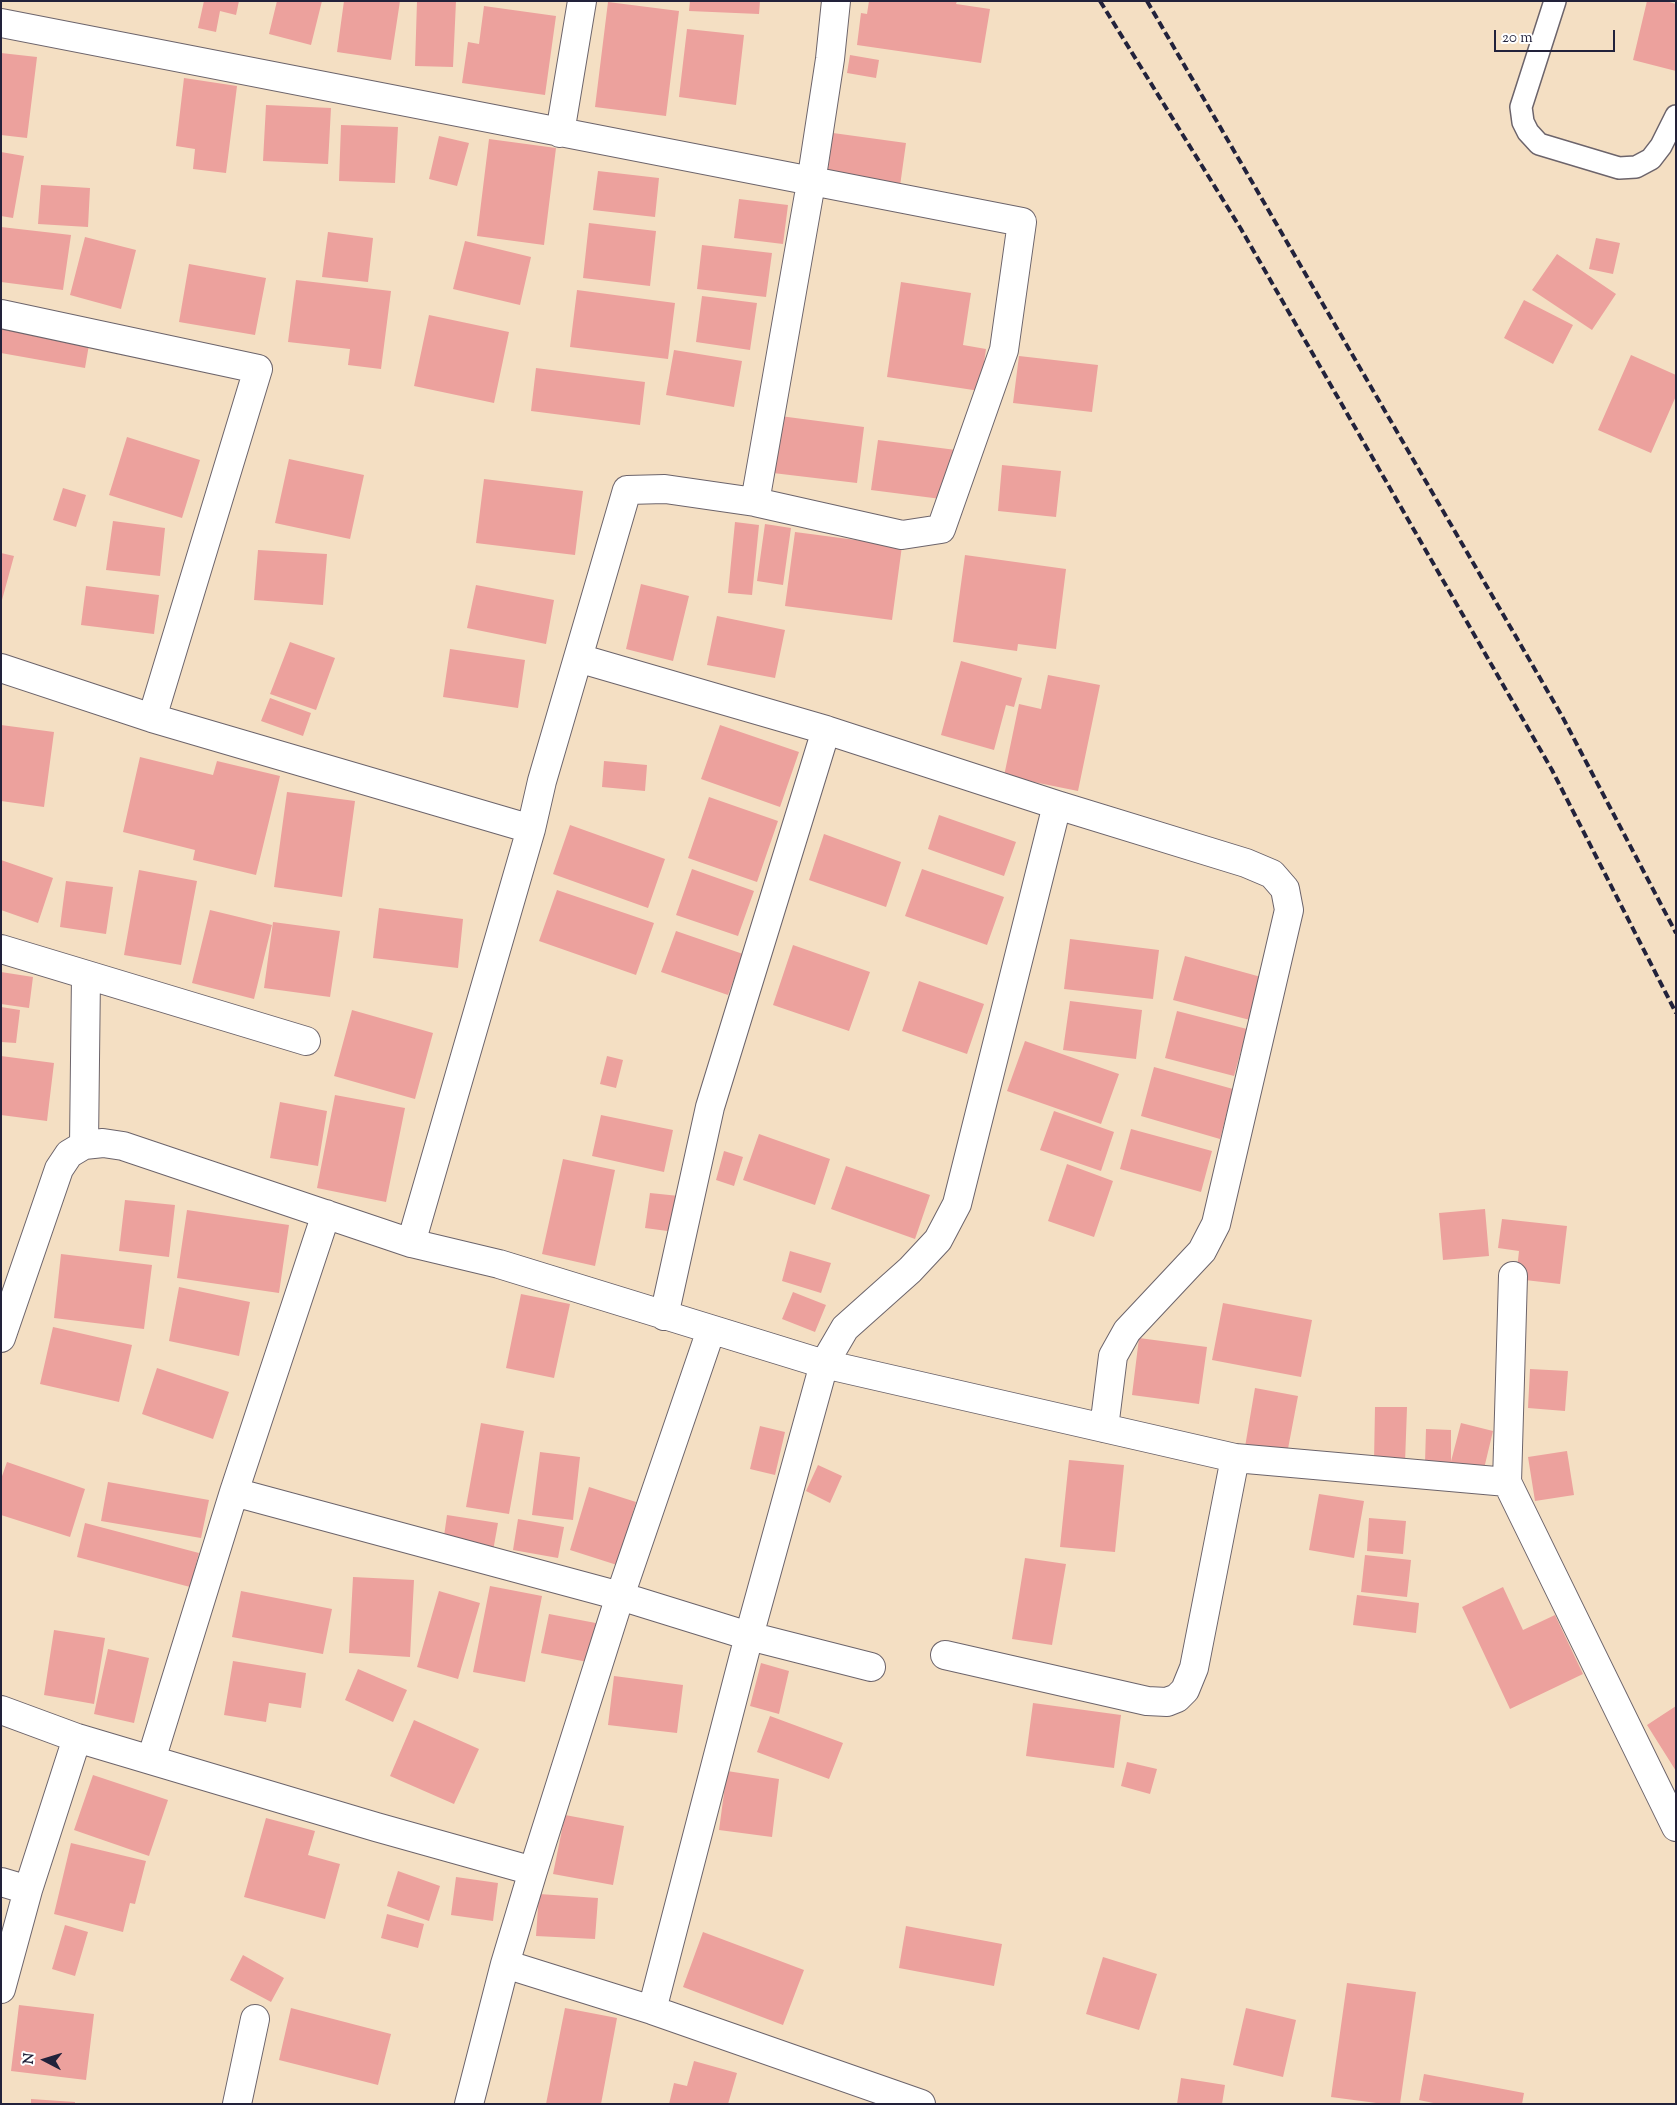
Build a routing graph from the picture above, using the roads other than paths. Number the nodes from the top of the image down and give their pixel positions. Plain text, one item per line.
1 (582, 1) edge
2 (836, 1) edge
3 (1555, 1) edge
4 (1, 23) edge
5 (1676, 116) edge
6 (560, 132) junction
7 (811, 182) junction
8 (1, 314) edge
9 (755, 502) junction
10 (578, 658) junction
11 (1, 668) edge
12 (152, 718) junction
13 (826, 730) junction
14 (1057, 805) junction
15 (531, 828) junction
16 (1, 949) edge
17 (86, 975) junction
18 (306, 1041) dead end
19 (84, 1145) junction
20 (326, 1214) junction
21 (411, 1244) junction
22 (1513, 1276) dead end
23 (664, 1316) junction
24 (711, 1330) junction
25 (1, 1338) edge
26 (824, 1364) junction
27 (1104, 1428) junction
28 (1235, 1458) junction
29 (1507, 1482) junction
30 (234, 1492) junction
31 (620, 1596) junction
32 (749, 1636) junction
33 (945, 1655) dead end
34 (872, 1667) dead end
35 (1, 1710) edge
36 (77, 1738) junction
37 (152, 1760) junction
38 (1676, 1827) edge
39 (534, 1871) junction
40 (1, 1882) edge
41 (28, 1890) junction
42 (505, 1964) junction
43 (1, 1989) edge
44 (652, 2010) junction
45 (255, 2019) dead end
46 (237, 2104) edge
47 (469, 2104) edge
48 (922, 2104) edge

1 - 6 street
2 - 7 street
3 - 5 lane
4 - 6 street
6 - 7 street
7 - 9 street
7 - 9 street
8 - 12 street
9 - 10 street
10 - 13 street
10 - 15 street
11 - 12 street
12 - 15 street
13 - 14 street
13 - 23 street
14 - 26 street
14 - 27 street
15 - 21 street
16 - 17 street
17 - 18 street
17 - 19 street
19 - 20 street
19 - 25 street
20 - 21 street
20 - 30 street
21 - 23 street
22 - 29 street
23 - 24 street
24 - 26 street
24 - 31 street
26 - 27 street
26 - 32 street
27 - 28 street
28 - 29 street
28 - 33 street
29 - 38 street
30 - 31 street
30 - 37 street
31 - 32 street
31 - 39 street
32 - 34 street
32 - 44 street
35 - 36 street
36 - 37 street
36 - 41 street
37 - 39 street
39 - 42 street
40 - 41 street
41 - 43 street
42 - 44 street
42 - 47 street
44 - 48 street
45 - 46 street

